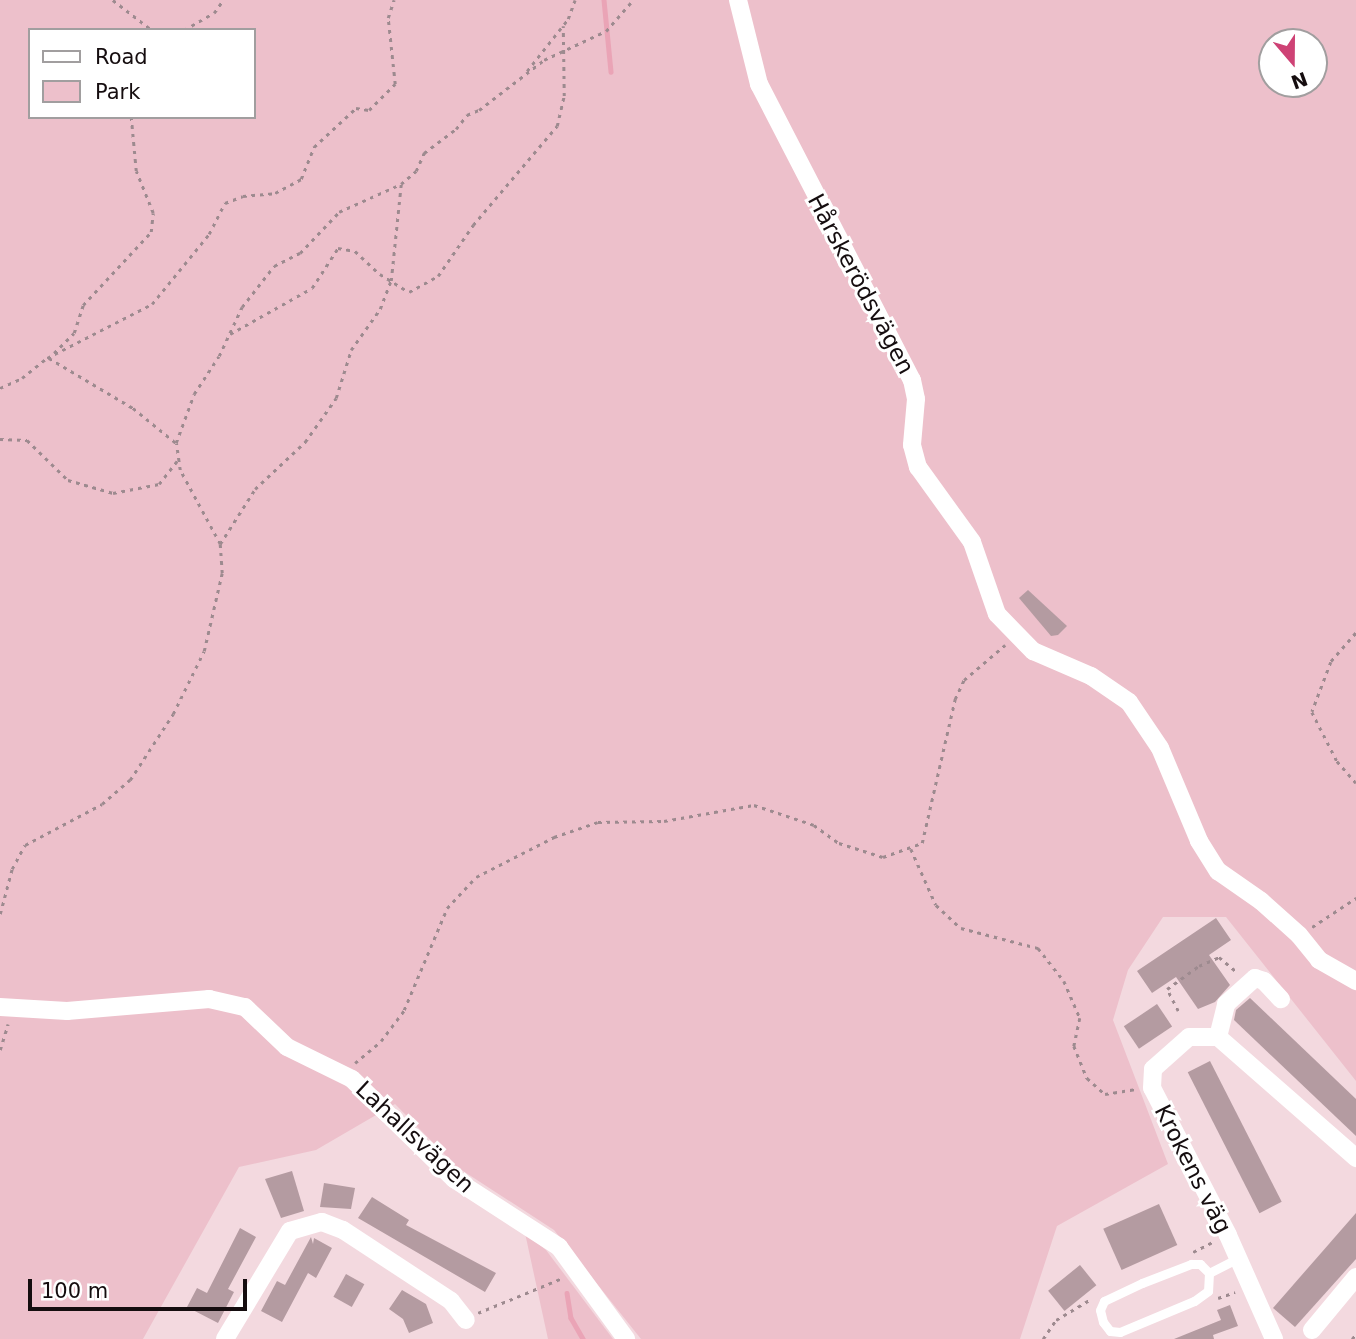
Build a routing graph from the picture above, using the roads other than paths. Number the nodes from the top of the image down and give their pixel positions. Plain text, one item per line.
1 (737, 0) edge
2 (1356, 981) edge
3 (1281, 999) dead end
4 (6, 1009) edge
5 (1218, 1037) junction
6 (1356, 1158) edge
7 (1239, 1258) junction
8 (1209, 1273) junction
9 (1356, 1278) edge
10 (466, 1320) road end
11 (1312, 1330) dead end
12 (225, 1339) edge
13 (625, 1339) edge
14 (1274, 1339) edge

1 - 2 street, Hårskerödsvägen
3 - 5 street
4 - 13 street, Lahallsvägen
5 - 6 street
5 - 7 street, Krokens väg
7 - 8 lane
7 - 14 street, Krokens väg
8 - 8 lane
9 - 11 street
10 - 12 street

